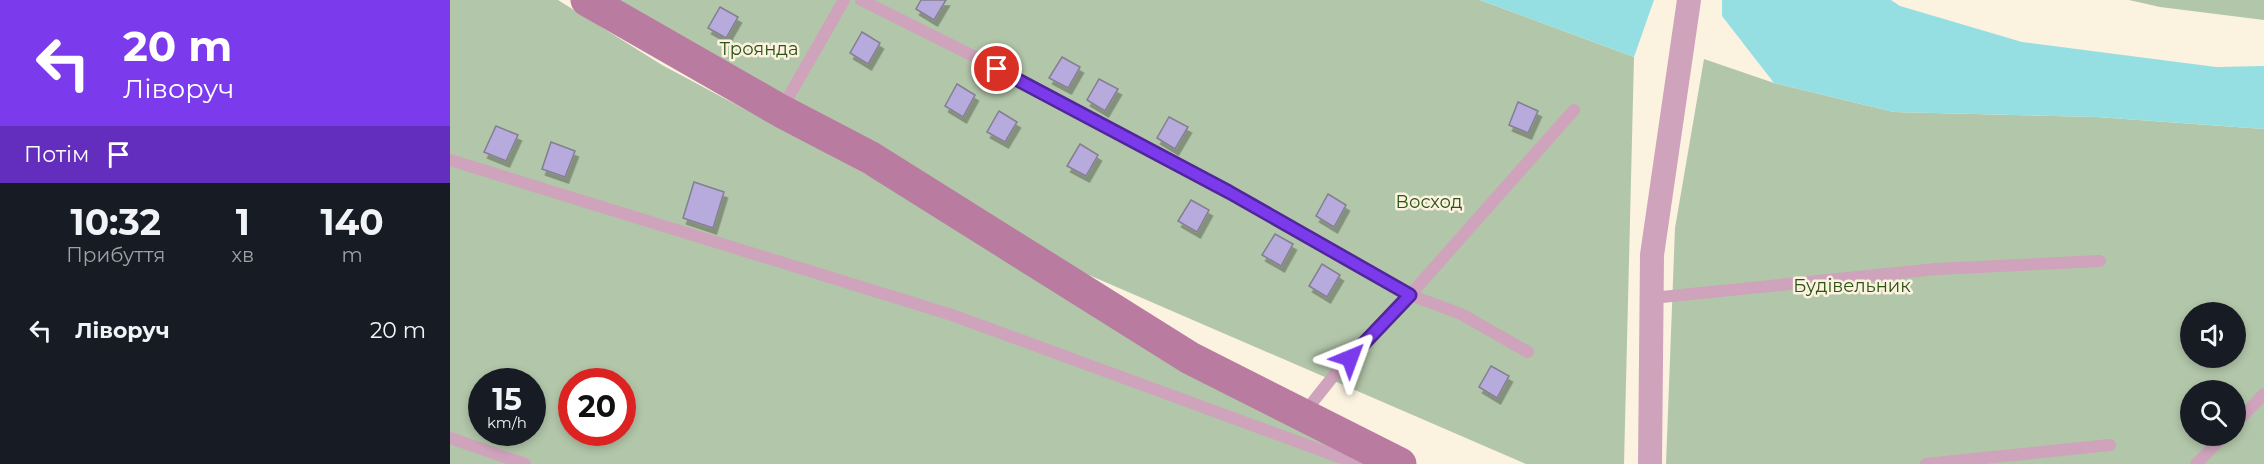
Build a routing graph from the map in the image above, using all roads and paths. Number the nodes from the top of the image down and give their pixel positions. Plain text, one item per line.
1 (587, 0) edge
2 (844, 0) edge
3 (861, 0) edge
4 (1689, 0) edge
5 (1574, 110) dead end
6 (781, 111) junction
7 (450, 160) edge
8 (2100, 261) dead end
9 (1410, 295) junction
10 (1652, 297) junction
11 (1528, 352) dead end
12 (2264, 394) edge
13 (2246, 413) edge
14 (1303, 414) junction
15 (450, 438) edge
16 (2110, 445) dead end
17 (2213, 446) edge
18 (525, 464) edge
19 (1385, 464) edge
20 (1400, 464) edge
21 (1650, 464) edge
22 (1926, 464) edge
23 (2196, 464) edge

1 - 6 street
2 - 6 lane
3 - 9 lane
4 - 10 street
5 - 9 lane
6 - 14 street
7 - 19 lane
8 - 10 lane
9 - 11 lane
9 - 14 lane
10 - 21 street
12 - 13 lane
14 - 20 street
15 - 18 lane
16 - 22 lane
17 - 23 lane

